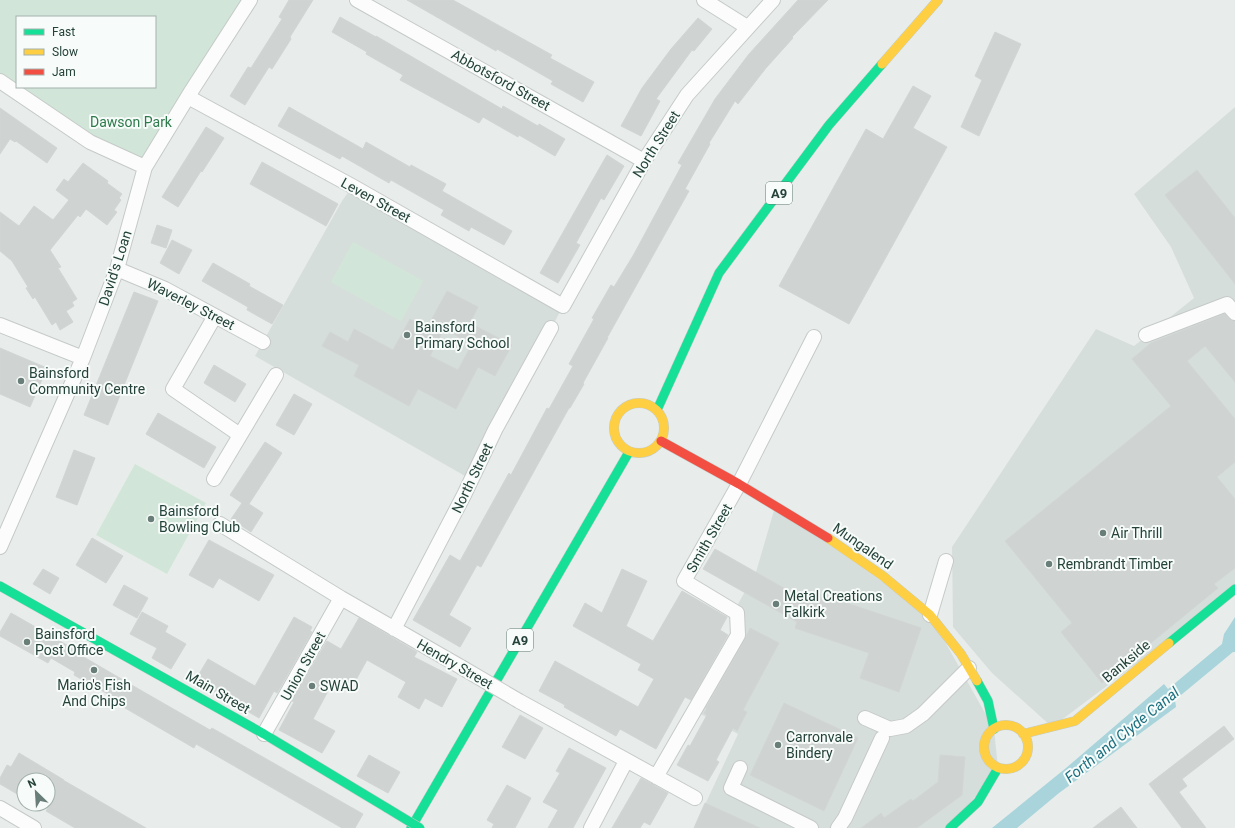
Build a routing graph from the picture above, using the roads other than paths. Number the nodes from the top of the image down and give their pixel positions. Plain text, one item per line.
1 (250, 0) edge
2 (357, 0) edge
3 (704, 0) edge
4 (773, 0) edge
5 (938, 0) edge
6 (747, 27) junction
7 (0, 81) edge
8 (188, 97) junction
9 (644, 161) junction
10 (145, 167) junction
11 (117, 269) junction
12 (563, 306) joint
13 (1231, 308) edge
14 (215, 316) junction
15 (0, 325) edge
16 (551, 328) dead end
17 (1146, 335) dead end
18 (814, 337) dead end
19 (263, 342) dead end
20 (83, 358) junction
21 (276, 375) dead end
22 (657, 410) junction
23 (240, 435) junction
24 (661, 441) junction
25 (629, 452) junction
26 (214, 479) dead end
27 (739, 484) junction
28 (220, 524) dead end
29 (0, 547) edge
30 (946, 561) dead end
31 (0, 586) edge
32 (1235, 589) edge
33 (341, 598) junction
34 (930, 615) junction
35 (394, 629) junction
36 (969, 668) junction
37 (865, 718) dead end
38 (994, 729) junction
39 (264, 734) junction
40 (1023, 734) junction
41 (882, 738) dead end
42 (626, 761) junction
43 (740, 768) dead end
44 (998, 768) junction
45 (656, 778) junction
46 (695, 798) dead end
47 (0, 808) edge
48 (34, 828) edge
49 (411, 828) edge
50 (420, 828) edge
51 (590, 828) edge
52 (811, 828) edge
53 (838, 828) edge
54 (950, 828) edge

1 - 8 street, David's Loan
2 - 9 street, Abbotsford Street
3 - 6 street
4 - 6 street, North Street
5 - 22 main road, A9
6 - 9 street, North Street
7 - 10 street
8 - 10 street, David's Loan
8 - 12 street, Leven Street
9 - 12 street, North Street
10 - 11 street, David's Loan
11 - 14 street, Waverley Street
11 - 20 street, David's Loan
13 - 17 street
14 - 19 street, Waverley Street
14 - 23 street
15 - 20 street
16 - 35 street, North Street
18 - 27 street, Smith Street
20 - 29 street, David's Loan
21 - 23 street
22 - 24 main road
22 - 25 main road
23 - 26 street
24 - 25 main road
24 - 27 main road, Mungalend
25 - 49 main road, A9
27 - 34 main road, Mungalend
27 - 45 street, Smith Street
28 - 33 street, Hendry Street
30 - 34 street
31 - 39 main road, Main Street
32 - 40 main road, Bankside
33 - 35 street, Hendry Street
33 - 39 street, Union Street
34 - 36 main road, Mungalend
35 - 42 street, Hendry Street, bridge
36 - 37 street
36 - 38 main road, Mungalend
38 - 40 main road
38 - 44 main road
39 - 50 main road, Main Street, bridge
40 - 44 main road
41 - 53 street
42 - 45 street, Hendry Street
42 - 51 street
43 - 52 street
44 - 54 main road
45 - 46 street, Hendry Street
47 - 48 street

